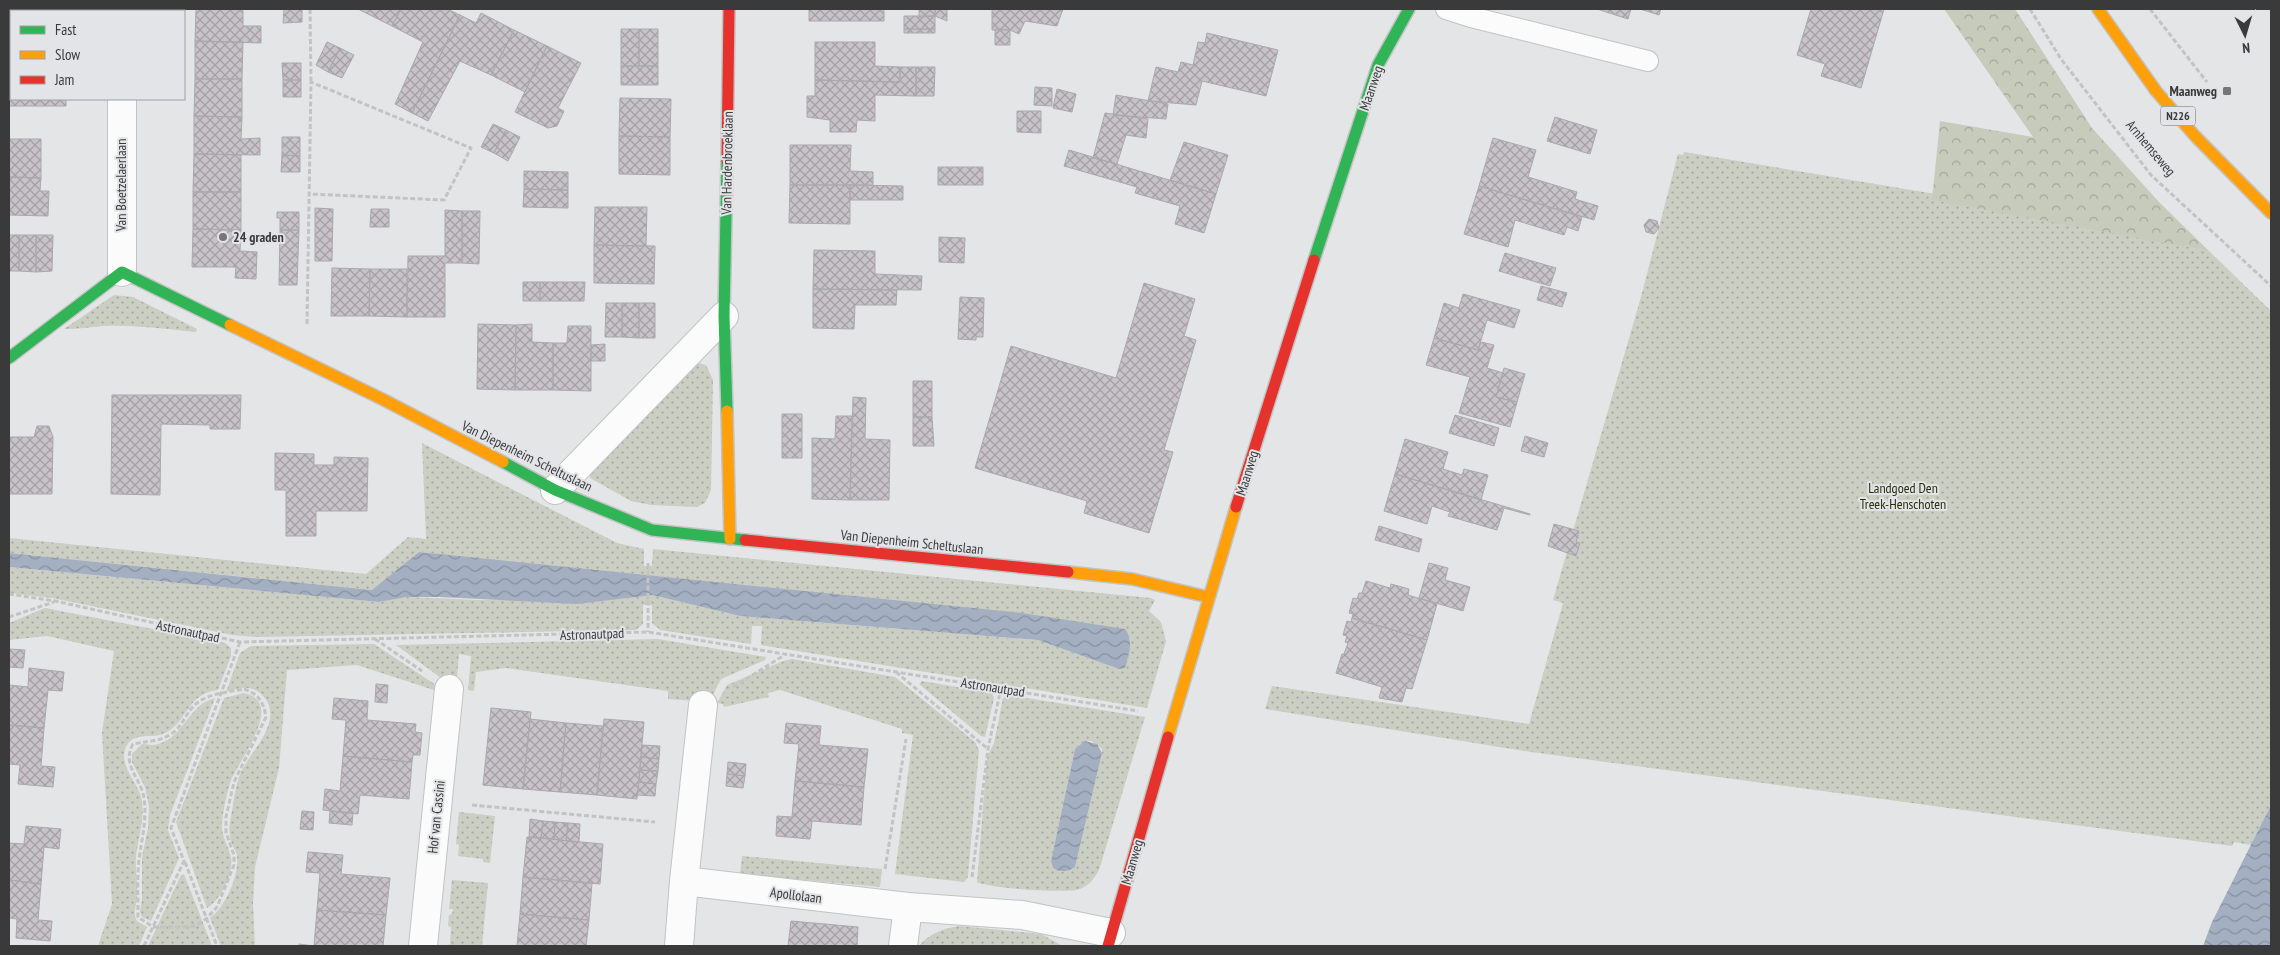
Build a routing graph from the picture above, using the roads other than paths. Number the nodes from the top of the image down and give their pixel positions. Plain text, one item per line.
1 (729, 9) edge
2 (1409, 9) edge
3 (1446, 9) edge
4 (2098, 9) edge
5 (1648, 61) dead end
6 (122, 100) edge
7 (2271, 213) edge
8 (122, 272) junction
9 (724, 316) junction
10 (9, 358) edge
11 (555, 490) junction
12 (730, 539) junction
13 (1208, 597) junction
14 (449, 689) road end
15 (703, 705) road end
16 (684, 881) junction
17 (908, 907) junction
18 (1109, 940) edge
19 (424, 946) edge
20 (679, 946) edge
21 (903, 946) edge

1 - 9 street, Van Hardenbroeklaan
2 - 13 street, Maanweg
3 - 5 lane
4 - 7 street, N226
6 - 8 street, Van Boetzelaerlaan
8 - 10 street
8 - 11 street, Van Diepenheim Scheltuslaan
9 - 11 street
9 - 12 street, Van Hardenbroeklaan
11 - 12 street, Van Diepenheim Scheltuslaan
12 - 13 street, Van Diepenheim Scheltuslaan
13 - 18 street, Maanweg
14 - 19 street, Hof van Cassini
15 - 16 street
16 - 17 street, Apollolaan
16 - 20 street
17 - 18 street, Apollolaan
17 - 21 street

